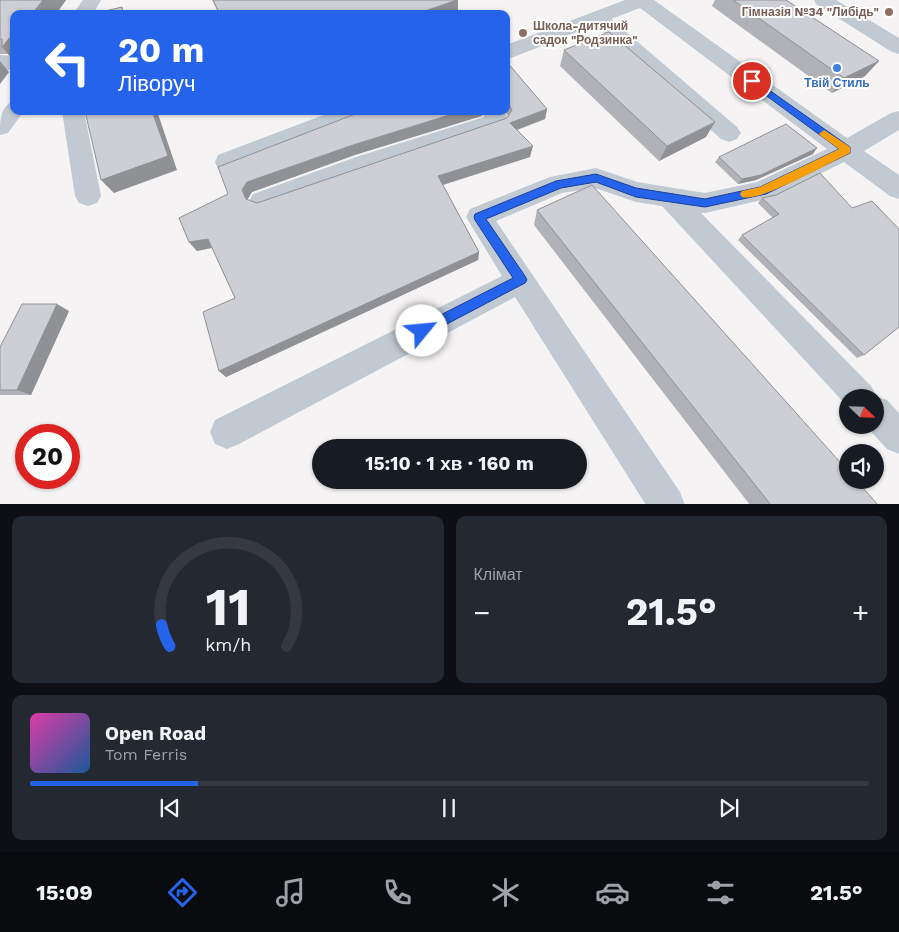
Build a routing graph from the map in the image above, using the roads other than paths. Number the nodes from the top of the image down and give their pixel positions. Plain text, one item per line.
1 (642, 0) edge
2 (823, 0) edge
3 (597, 17) junction
4 (899, 47) edge
5 (510, 51) edge
6 (10, 114) edge
7 (74, 115) edge
8 (348, 115) edge
9 (495, 115) edge
10 (899, 120) edge
11 (0, 127) edge
12 (729, 133) dead end
13 (846, 150) junction
14 (227, 162) edge
15 (899, 189) edge
16 (88, 196) dead end
17 (670, 198) junction
18 (262, 201) edge
19 (521, 280) junction
20 (852, 389) edge
21 (884, 421) edge
22 (227, 432) dead end
23 (899, 437) edge
24 (667, 504) edge

1 - 3 street
1 - 13 street
2 - 4 street
3 - 5 street
3 - 12 street
6 - 11 street
7 - 16 street
8 - 14 street
9 - 18 street
10 - 13 street
13 - 15 street
13 - 17 street
17 - 19 street
17 - 20 street
19 - 22 street
19 - 24 street
21 - 23 street

